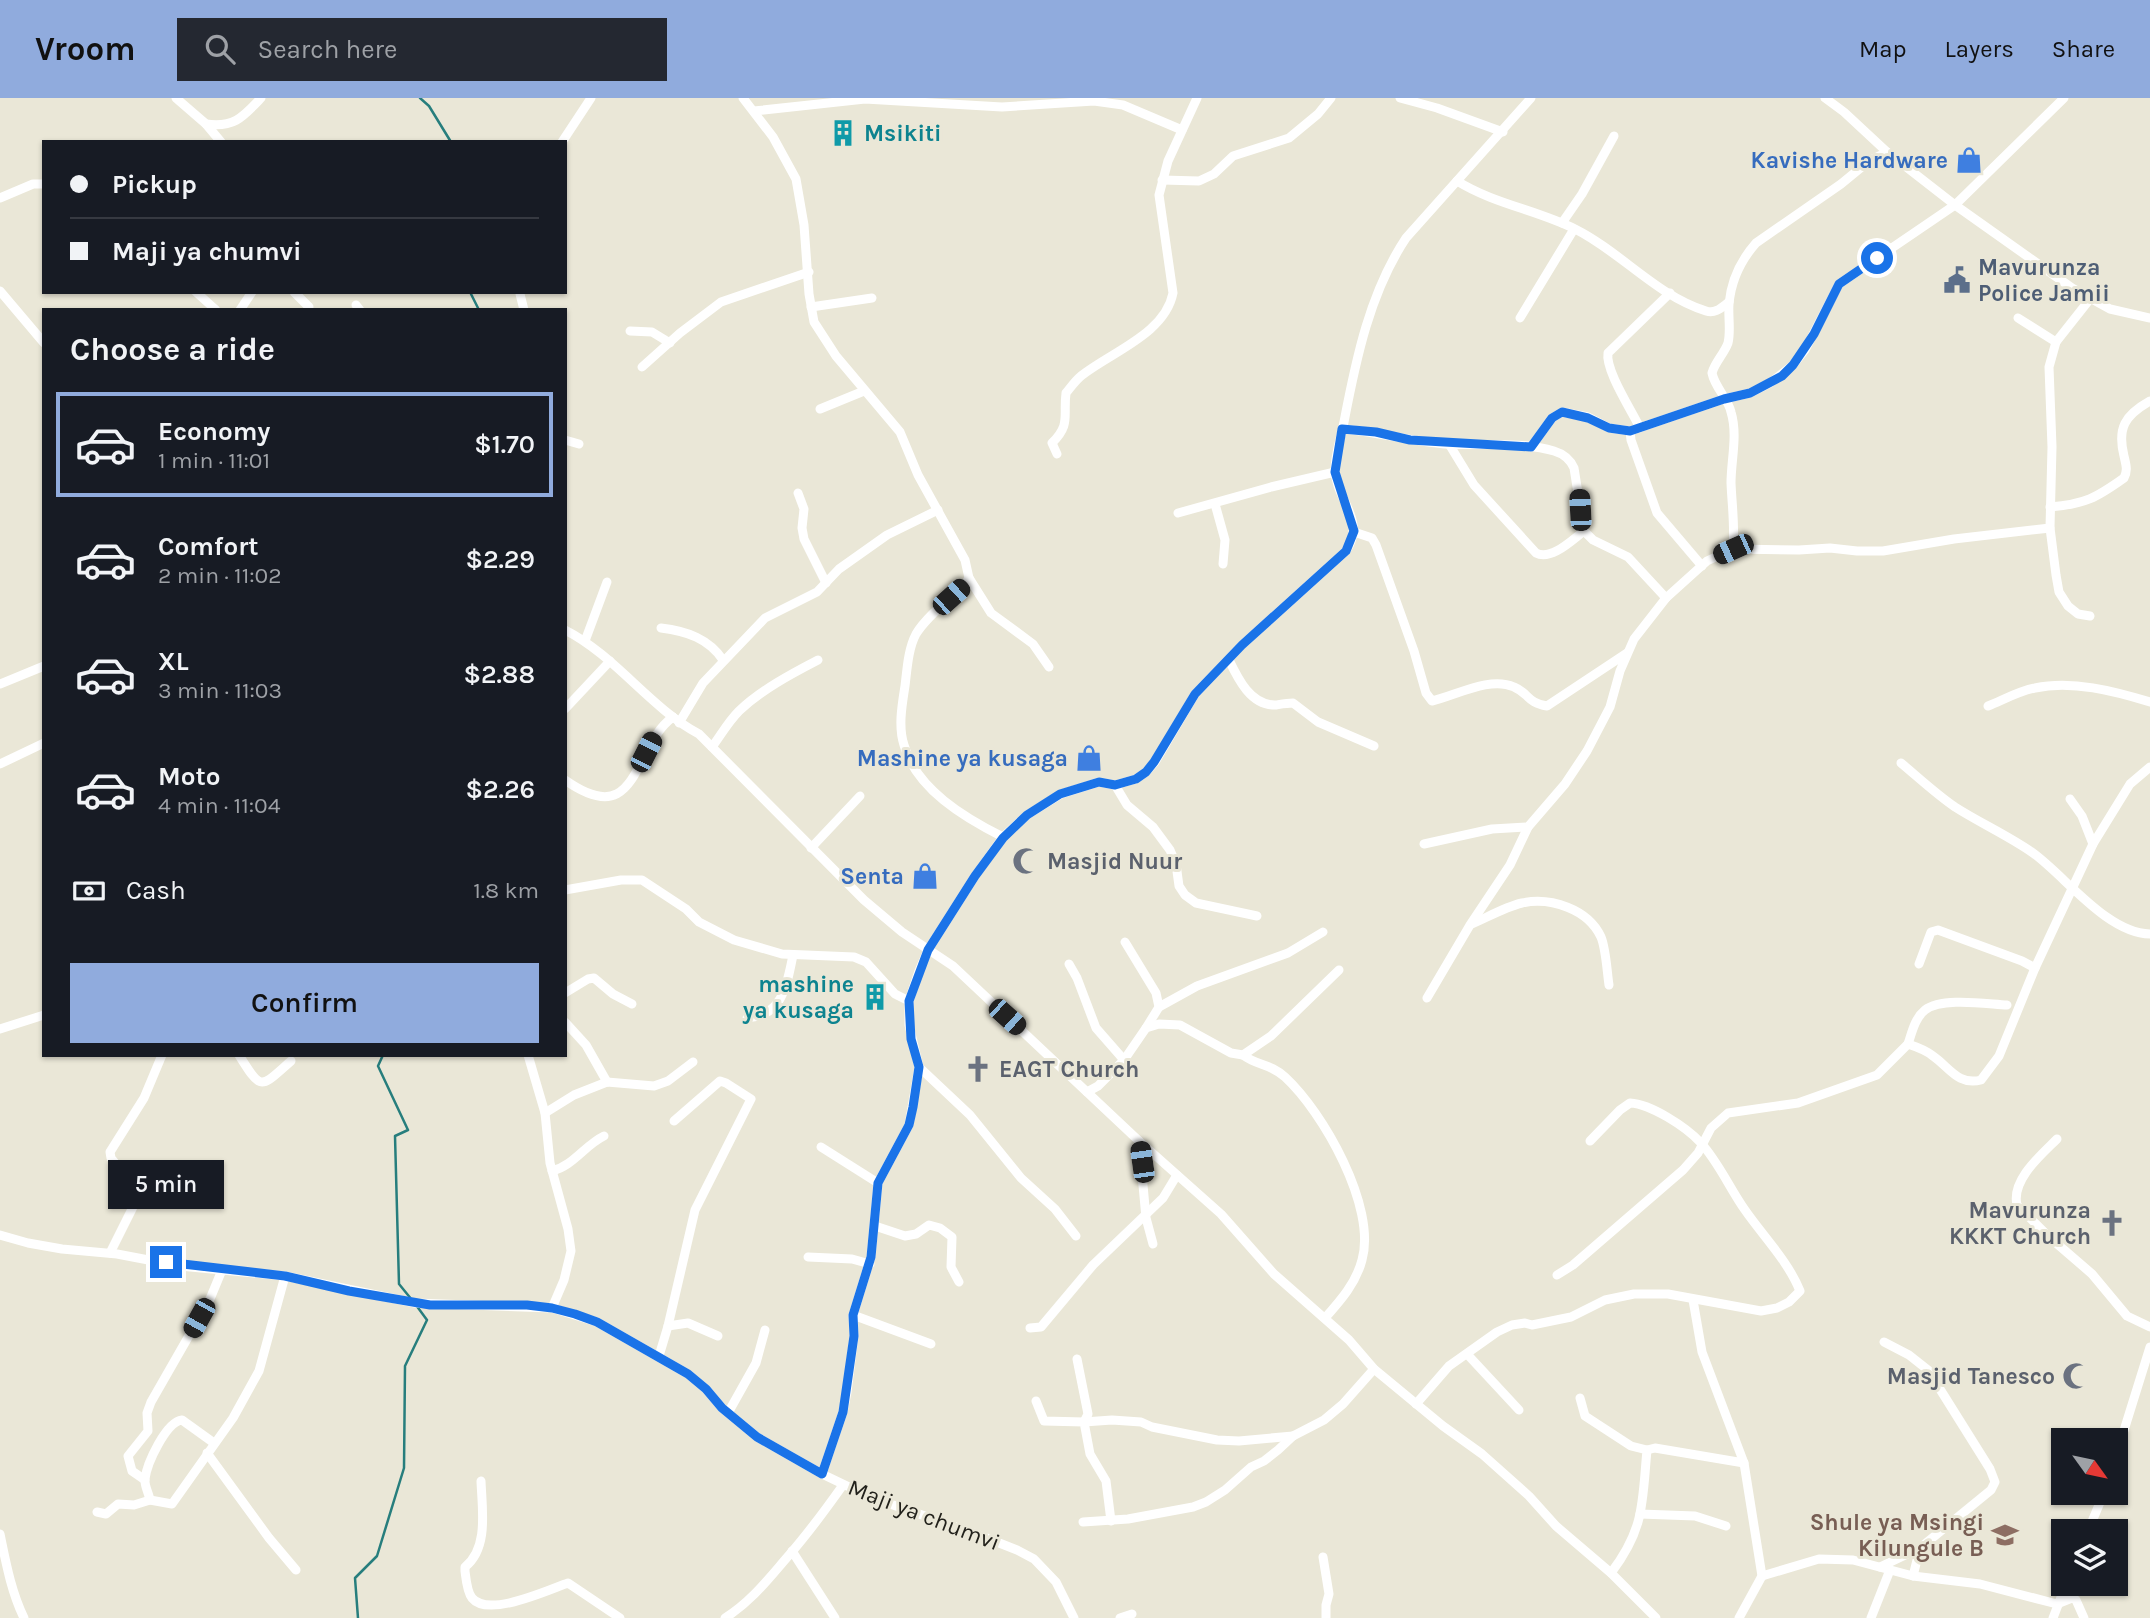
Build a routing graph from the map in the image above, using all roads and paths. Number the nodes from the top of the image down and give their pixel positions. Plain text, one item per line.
1 (176, 98) edge
2 (261, 98) edge
3 (591, 98) edge
4 (743, 98) edge
5 (866, 98) edge
6 (1197, 98) edge
7 (1331, 98) edge
8 (1401, 98) edge
9 (1531, 98) edge
10 (1825, 98) edge
11 (2064, 98) edge
12 (1125, 102) edge
13 (754, 111) junction
14 (206, 124) junction
15 (1182, 130) junction
16 (1503, 132) junction
17 (1614, 136) dead end
18 (219, 140) edge
19 (563, 140) edge
20 (1887, 152) junction
21 (1162, 180) junction
22 (1457, 181) junction
23 (42, 184) edge
24 (0, 198) edge
25 (1955, 205) junction
26 (1562, 223) junction
27 (1574, 229) junction
28 (809, 272) junction
29 (0, 291) edge
30 (1670, 293) junction
31 (198, 294) edge
32 (296, 294) edge
33 (872, 298) dead end
34 (2090, 299) junction
35 (1729, 302) junction
36 (309, 307) dead end
37 (811, 307) junction
38 (214, 308) edge
39 (1520, 318) dead end
40 (2018, 318) dead end
41 (2150, 318) edge
42 (630, 331) dead end
43 (42, 341) edge
44 (2056, 342) junction
45 (670, 343) junction
46 (642, 367) dead end
47 (864, 391) junction
48 (1724, 399) junction
49 (2150, 401) edge
50 (2145, 407) edge
51 (820, 410) dead end
52 (1640, 428) junction
53 (1342, 429) junction
54 (1630, 431) junction
55 (567, 441) edge
56 (579, 444) dead end
57 (1449, 444) junction
58 (1531, 447) junction
59 (1057, 454) dead end
60 (1335, 472) junction
61 (798, 493) dead end
62 (1214, 504) junction
63 (2050, 507) junction
64 (938, 510) junction
65 (1178, 513) dead end
66 (2050, 528) junction
67 (1354, 531) junction
68 (1584, 531) junction
69 (1733, 549) junction
70 (1223, 564) dead end
71 (1702, 566) junction
72 (969, 578) junction
73 (607, 582) dead end
74 (826, 583) junction
75 (1665, 598) junction
76 (2090, 616) dead end
77 (661, 628) dead end
78 (567, 631) edge
79 (585, 641) junction
80 (1627, 653) junction
81 (723, 660) junction
82 (818, 660) dead end
83 (1228, 660) junction
84 (610, 662) junction
85 (42, 667) edge
86 (1049, 667) dead end
87 (0, 684) edge
88 (2150, 702) edge
89 (1988, 706) dead end
90 (567, 707) edge
91 (676, 720) junction
92 (42, 744) edge
93 (1374, 746) dead end
94 (712, 747) junction
95 (1901, 763) dead end
96 (0, 764) edge
97 (2150, 767) edge
98 (567, 781) edge
99 (1115, 785) junction
100 (860, 796) dead end
101 (2070, 799) dead end
102 (1528, 827) junction
103 (1003, 838) junction
104 (2094, 844) junction
105 (1424, 845) dead end
106 (811, 848) junction
107 (2072, 889) junction
108 (567, 890) edge
109 (1257, 916) dead end
110 (1470, 925) junction
111 (1323, 932) dead end
112 (2150, 934) edge
113 (1125, 942) dead end
114 (928, 950) junction
115 (793, 955) junction
116 (1069, 964) dead end
117 (1919, 964) dead end
118 (2035, 968) junction
119 (1339, 970) dead end
120 (1609, 985) dead end
121 (567, 992) edge
122 (1427, 998) dead end
123 (909, 1001) junction
124 (632, 1004) dead end
125 (2007, 1005) dead end
126 (1159, 1007) junction
127 (42, 1016) edge
128 (747, 1018) dead end
129 (567, 1024) edge
130 (1146, 1028) junction
131 (0, 1029) edge
132 (1908, 1044) junction
133 (1243, 1055) junction
134 (161, 1057) edge
135 (240, 1057) edge
136 (529, 1057) edge
137 (1124, 1060) junction
138 (291, 1061) dead end
139 (693, 1062) dead end
140 (919, 1067) junction
141 (607, 1083) junction
142 (1098, 1086) junction
143 (1087, 1092) junction
144 (1095, 1100) junction
145 (544, 1113) junction
146 (674, 1121) dead end
147 (604, 1136) dead end
148 (2057, 1139) dead end
149 (1139, 1141) junction
150 (1590, 1141) dead end
151 (1703, 1145) junction
152 (821, 1147) dead end
153 (551, 1171) junction
154 (1177, 1175) junction
155 (878, 1183) junction
156 (1146, 1214) junction
157 (875, 1226) junction
158 (0, 1234) edge
159 (1076, 1236) dead end
160 (1153, 1244) dead end
161 (110, 1253) junction
162 (808, 1257) dead end
163 (870, 1264) junction
164 (222, 1270) junction
165 (1557, 1275) dead end
166 (285, 1276) junction
167 (959, 1282) dead end
168 (1693, 1300) junction
169 (552, 1308) junction
170 (853, 1315) junction
171 (1325, 1318) junction
172 (668, 1326) junction
173 (2150, 1327) edge
174 (1030, 1328) dead end
175 (765, 1330) dead end
176 (718, 1336) dead end
177 (1884, 1342) dead end
178 (931, 1344) dead end
179 (2150, 1347) edge
180 (1467, 1354) junction
181 (659, 1356) junction
182 (1077, 1359) dead end
183 (1374, 1368) junction
184 (1580, 1398) dead end
185 (1036, 1401) dead end
186 (1416, 1404) junction
187 (1519, 1410) dead end
188 (728, 1413) junction
189 (1084, 1422) junction
190 (2125, 1428) edge
191 (1293, 1436) junction
192 (214, 1443) junction
193 (1647, 1450) junction
194 (207, 1453) junction
195 (1744, 1463) junction
196 (822, 1474) junction
197 (145, 1480) junction
198 (481, 1481) dead end
199 (843, 1485) junction
200 (150, 1500) junction
201 (97, 1512) dead end
202 (1640, 1514) junction
203 (1111, 1521) junction
204 (1083, 1522) dead end
205 (1726, 1526) dead end
206 (0, 1534) edge
207 (1920, 1548) junction
208 (792, 1551) junction
209 (1324, 1557) dead end
210 (1880, 1567) junction
211 (3, 1570) edge
212 (296, 1570) dead end
213 (1891, 1570) junction
214 (1611, 1573) junction
215 (1762, 1576) junction
216 (1913, 1576) junction
217 (2061, 1596) edge
218 (2057, 1604) junction
219 (1132, 1614) dead end
220 (24, 1618) edge
221 (620, 1618) edge
222 (725, 1618) edge
223 (835, 1618) edge
224 (1074, 1618) edge
225 (1120, 1618) edge
226 (1326, 1618) edge
227 (1656, 1618) edge
228 (1739, 1618) edge
229 (1871, 1618) edge
230 (2053, 1618) edge
231 (2084, 1618) edge

1 - 14 street
2 - 14 street
3 - 19 street
4 - 13 street
5 - 12 street
5 - 13 street
6 - 15 street
7 - 21 street
8 - 16 street
9 - 16 street
10 - 20 street
11 - 25 street
12 - 15 street
13 - 28 street
14 - 18 street
15 - 21 street
16 - 22 street
17 - 26 street
20 - 25 street
20 - 35 street
21 - 59 street
22 - 26 street
22 - 53 street
23 - 24 street
25 - 34 street
25 - 48 street
26 - 27 street
27 - 30 street
27 - 39 street
28 - 37 street
28 - 45 street
29 - 43 street
30 - 35 street
30 - 52 street
31 - 38 street
32 - 36 street
33 - 37 street
34 - 41 street
34 - 44 street
35 - 48 street
37 - 47 street
40 - 44 street
42 - 45 street
44 - 63 street
45 - 46 street
47 - 51 street
47 - 64 street
48 - 52 street
48 - 69 street
49 - 50 street
50 - 63 street
52 - 54 street
53 - 57 street
53 - 60 street
54 - 58 street
54 - 71 street
55 - 56 street
57 - 58 street
57 - 68 street
58 - 68 street
60 - 62 street
60 - 67 street
61 - 74 street
62 - 65 street
62 - 70 street
63 - 66 street
64 - 72 street
64 - 74 street
66 - 69 street
66 - 76 street
67 - 80 street
67 - 83 street
68 - 75 street
69 - 71 street
71 - 75 street
72 - 86 street
72 - 103 street
73 - 79 street
74 - 81 street
75 - 80 street
77 - 81 street
78 - 79 street
79 - 84 street
80 - 102 street
81 - 91 street
82 - 94 street
83 - 93 street
83 - 99 street
84 - 90 street
84 - 91 street
85 - 87 street
88 - 89 street
91 - 94 street
91 - 98 street
92 - 96 street
94 - 106 street
95 - 107 street
97 - 104 street
99 - 103 street
99 - 109 street
100 - 106 street
101 - 104 street
102 - 105 street
102 - 110 street
103 - 114 street
104 - 107 street
106 - 114 street
107 - 112 street
107 - 118 street
108 - 115 street
110 - 120 street
110 - 122 street
111 - 126 street
113 - 126 street
114 - 123 street
114 - 143 street
115 - 123 street
115 - 128 street
116 - 137 street
117 - 118 street
118 - 132 street
119 - 133 street
121 - 124 street
123 - 140 street
125 - 132 street
126 - 130 street
127 - 131 street
129 - 141 street
130 - 133 street
130 - 137 street
132 - 151 street
133 - 171 street
134 - 161 street
135 - 138 street
136 - 145 street
137 - 142 street
139 - 141 street
140 - 155 street
140 - 159 street
141 - 145 street
142 - 143 street
142 - 144 street
143 - 144 street
144 - 149 street
145 - 153 street
146 - 172 street
147 - 153 street
148 - 173 street
149 - 154 street
149 - 156 street
150 - 151 street
151 - 165 street
151 - 168 street
152 - 155 street
153 - 169 street
154 - 156 street
154 - 171 street
155 - 157 street
156 - 160 street
156 - 174 street
157 - 163 street
157 - 167 street
158 - 161 street, Maji ya chumvi
161 - 164 street, Maji ya chumvi
162 - 163 street
163 - 170 street
164 - 166 street, Maji ya chumvi
164 - 197 street
166 - 169 street, Maji ya chumvi
166 - 192 street
168 - 180 street
168 - 195 street
169 - 181 street, Maji ya chumvi
170 - 178 street
170 - 196 street
171 - 183 street
172 - 176 street
172 - 181 street
175 - 188 street
177 - 207 street
179 - 190 street
180 - 186 street
180 - 187 street
181 - 188 street, Maji ya chumvi
182 - 189 street
183 - 186 street
183 - 191 street
184 - 193 street
185 - 189 street
186 - 214 street
188 - 196 street, Maji ya chumvi
189 - 191 street
189 - 203 street
191 - 203 street
192 - 194 street
192 - 197 street
193 - 195 street
193 - 202 street
194 - 200 street
194 - 212 street
195 - 215 street
196 - 199 street, Maji ya chumvi
197 - 200 street
198 - 221 street
199 - 208 street
199 - 224 street, Maji ya chumvi
200 - 201 street
202 - 205 street
202 - 214 street
203 - 204 street
206 - 211 street
207 - 210 street
207 - 216 street
208 - 222 street
208 - 223 street
209 - 226 street
210 - 213 street
210 - 215 street
211 - 220 street
213 - 216 street
213 - 229 street
214 - 227 street
215 - 228 street
216 - 218 street
217 - 218 street
218 - 230 street
218 - 231 street
219 - 225 street

